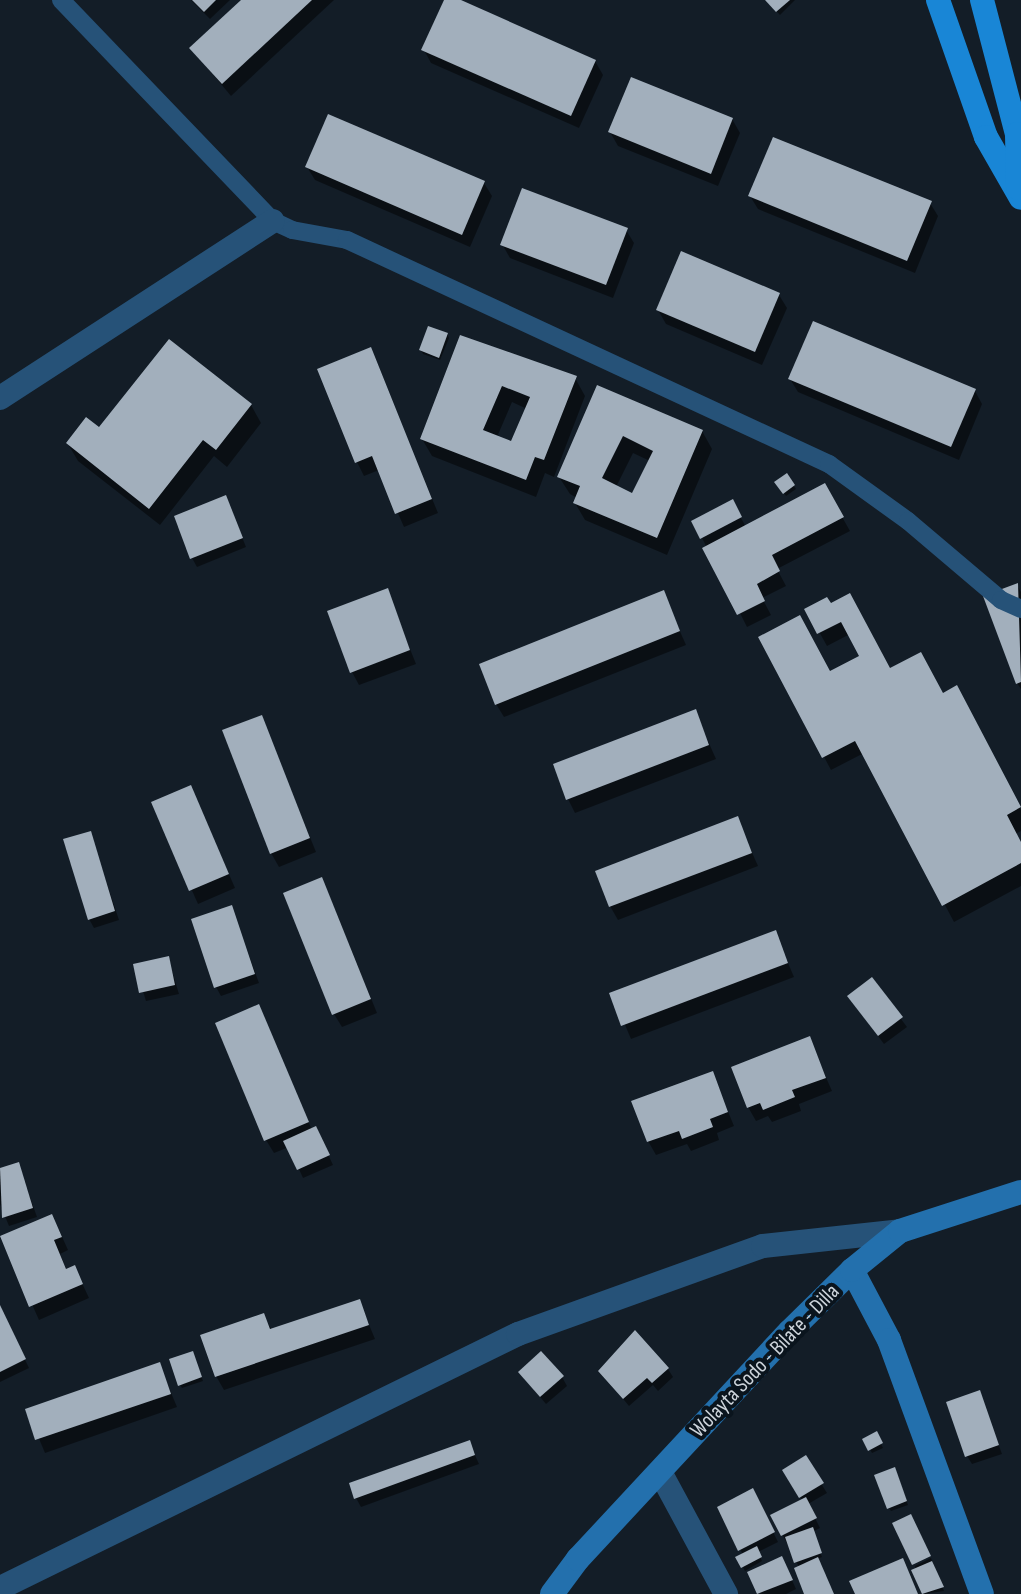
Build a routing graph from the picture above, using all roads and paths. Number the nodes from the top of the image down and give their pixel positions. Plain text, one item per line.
1 (61, 0) edge
2 (938, 0) edge
3 (982, 0) edge
4 (1020, 194) edge
5 (273, 221) junction
6 (0, 398) edge
7 (1021, 609) edge
8 (1021, 1192) edge
9 (900, 1231) junction
10 (852, 1270) junction
11 (660, 1472) junction
12 (0, 1588) edge
13 (552, 1594) edge
14 (726, 1594) edge
15 (982, 1594) edge

1 - 5 lane
2 - 4 main road
3 - 4 main road
5 - 6 street
5 - 7 lane
8 - 9 main road, Wolayta Sodo - Bilate - Dilla
9 - 10 main road, Wolayta Sodo - Bilate - Dilla
9 - 12 street
10 - 11 main road, Wolayta Sodo - Bilate - Dilla
10 - 15 main road
11 - 13 main road, Wolayta Sodo - Bilate - Dilla
11 - 14 street

